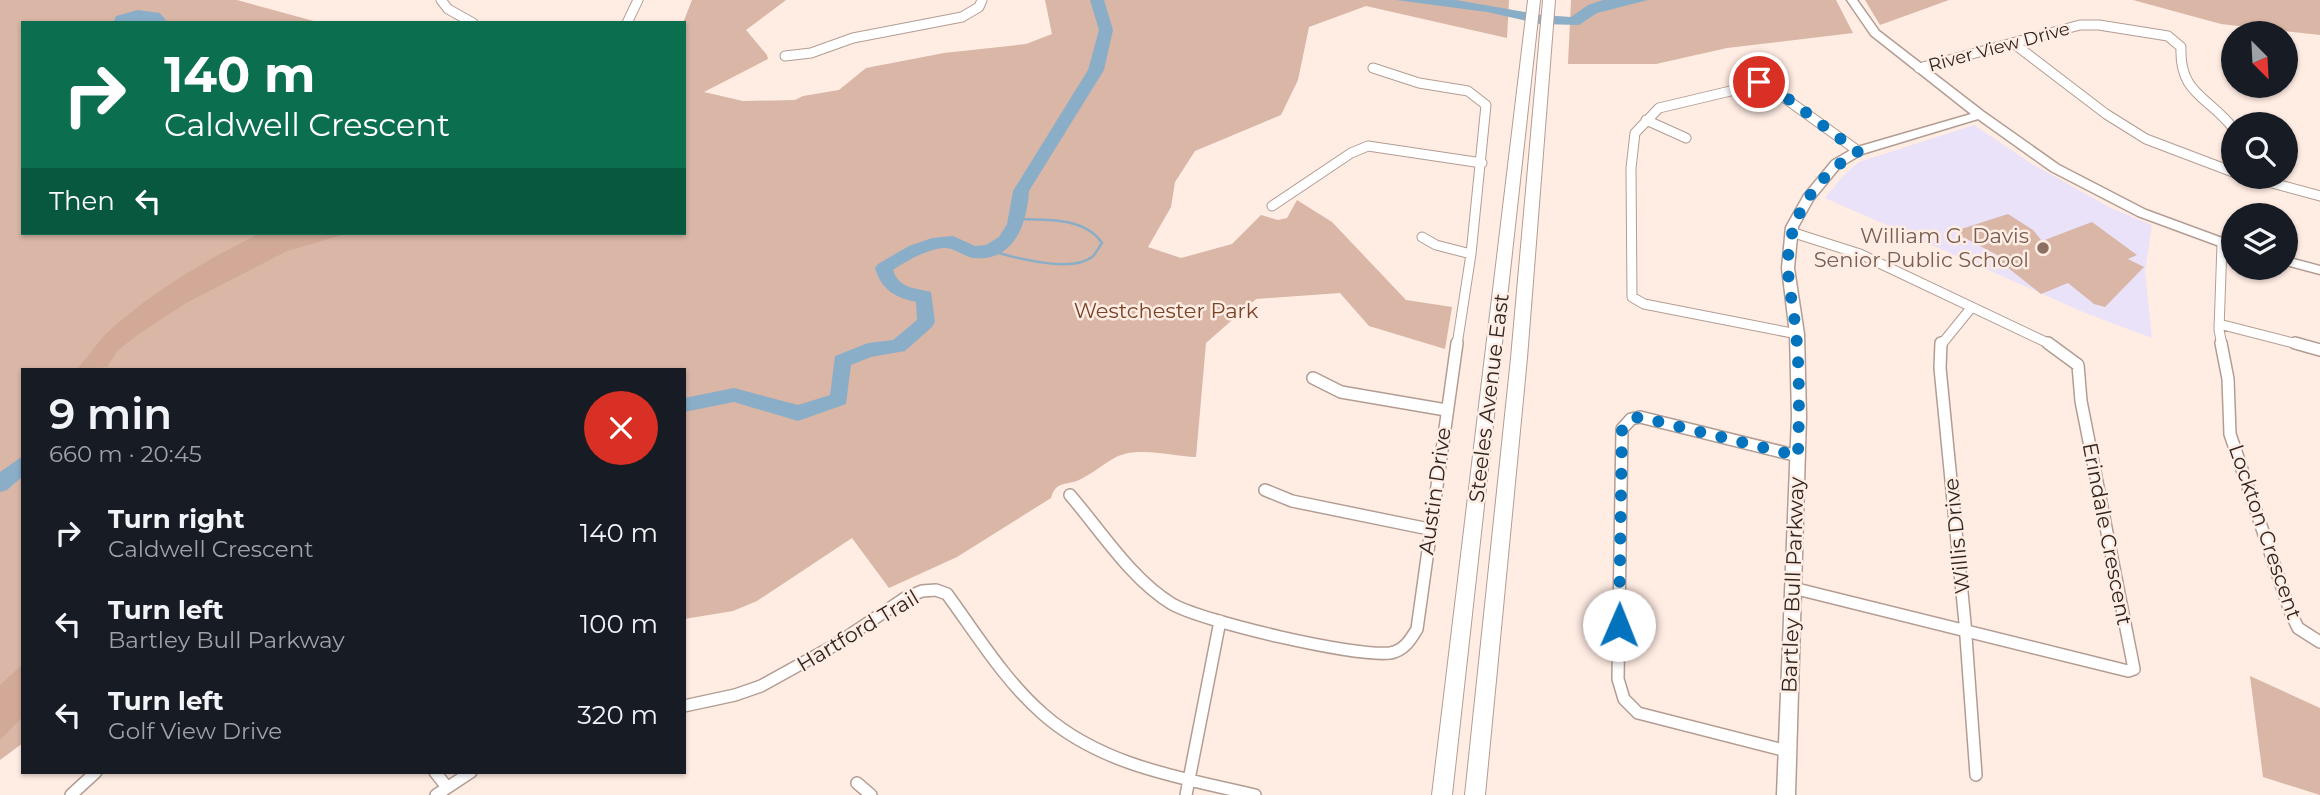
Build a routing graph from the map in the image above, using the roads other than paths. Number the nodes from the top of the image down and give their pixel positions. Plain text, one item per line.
1 (441, 0) edge
2 (638, 0) edge
3 (982, 0) edge
4 (1534, 0) edge
5 (1549, 0) edge
6 (1852, 0) edge
7 (470, 21) edge
8 (628, 21) edge
9 (2012, 43) junction
10 (1536, 44) junction
11 (785, 56) dead end
12 (1373, 68) dead end
13 (1919, 68) junction
14 (2221, 112) edge
15 (1980, 115) junction
16 (1646, 120) junction
17 (1686, 138) dead end
18 (1858, 152) junction
19 (1482, 163) junction
20 (2221, 167) edge
21 (2294, 189) edge
22 (2320, 196) edge
23 (1272, 206) dead end
24 (1791, 232) junction
25 (1422, 237) dead end
26 (2221, 243) edge
27 (1471, 254) junction
28 (2298, 264) edge
29 (2320, 270) edge
30 (2223, 280) edge
31 (1970, 308) junction
32 (2219, 324) junction
33 (1797, 334) junction
34 (2320, 350) edge
35 (1313, 378) dead end
36 (1446, 410) junction
37 (1798, 456) junction
38 (1265, 490) dead end
39 (1070, 495) dead end
40 (1429, 529) junction
41 (1793, 587) junction
42 (1220, 621) junction
43 (1966, 632) junction
44 (2320, 642) edge
45 (686, 706) edge
46 (1787, 751) junction
47 (94, 774) edge
48 (468, 774) edge
49 (1976, 775) dead end
50 (1189, 779) junction
51 (857, 783) dead end
52 (441, 790) edge
53 (71, 795) edge
54 (871, 795) edge
55 (1186, 795) edge
56 (1255, 795) edge
57 (1442, 795) edge
58 (1475, 795) edge
59 (1786, 795) edge

1 - 7 street
2 - 8 street
3 - 11 street
4 - 10 main road, Steeles Avenue East
5 - 10 main road, Steeles Avenue East
6 - 13 street
9 - 13 street, River View Drive
9 - 14 street, River View Drive
9 - 20 street
10 - 57 main road, Steeles Avenue East
10 - 58 main road, Steeles Avenue East
12 - 19 street, Austin Drive
13 - 15 street
15 - 18 street, Bartley Bull Parkway
15 - 26 street
16 - 17 street
16 - 18 street
16 - 33 street
18 - 24 street, Bartley Bull Parkway
19 - 23 street
19 - 27 street, Austin Drive
21 - 22 street
24 - 31 street, Erindale Crescent
24 - 33 street, Bartley Bull Parkway
25 - 27 street
27 - 36 street, Austin Drive
28 - 29 street
30 - 32 street, Lockton Crescent
31 - 43 street, Willis Drive
31 - 43 street, Erindale Crescent
32 - 34 street
32 - 44 street, Lockton Crescent
33 - 37 street, Bartley Bull Parkway
35 - 36 street
36 - 40 street, Austin Drive
37 - 41 street, Bartley Bull Parkway
37 - 46 street
38 - 40 street
39 - 42 street, Austin Drive
40 - 42 street, Austin Drive
41 - 43 street, Erindale Crescent
41 - 46 street, Bartley Bull Parkway
42 - 50 street
43 - 49 street, Willis Drive
45 - 50 street, Hartford Trail
46 - 59 street, Bartley Bull Parkway
47 - 53 street
48 - 52 street
50 - 55 street
50 - 56 street, Hartford Trail
51 - 54 street

